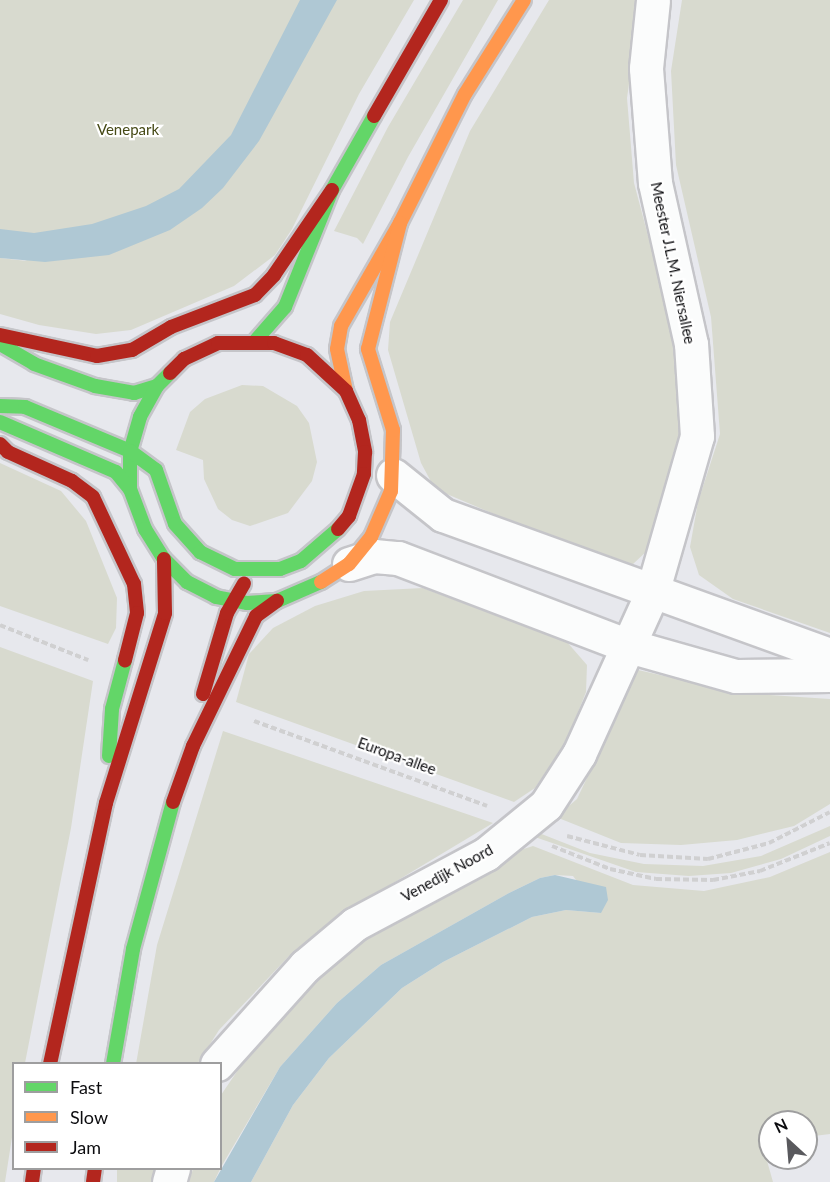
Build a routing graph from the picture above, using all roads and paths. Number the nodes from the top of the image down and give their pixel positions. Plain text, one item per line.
1 (441, 0) edge
2 (524, 0) edge
3 (653, 0) edge
4 (332, 190) junction
5 (400, 223) junction
6 (0, 335) edge
7 (256, 340) junction
8 (0, 344) edge
9 (157, 386) junction
10 (346, 391) junction
11 (0, 406) edge
12 (0, 422) edge
13 (0, 444) edge
14 (130, 451) junction
15 (365, 452) junction
16 (393, 475) junction
17 (130, 489) junction
18 (164, 559) junction
19 (349, 564) junction
20 (253, 571) junction
21 (652, 593) junction
22 (231, 601) junction
23 (277, 601) junction
24 (0, 625) edge
25 (629, 646) junction
26 (830, 655) edge
27 (92, 662) dead end
28 (830, 675) edge
29 (254, 721) dead end
30 (193, 746) junction
31 (106, 803) junction
32 (830, 812) edge
33 (523, 827) junction
34 (830, 843) edge
35 (50, 1062) edge
36 (112, 1062) edge
37 (219, 1062) edge

1 - 4 main road
2 - 5 main road
3 - 21 street, Meester J.L.M. Niersallee
4 - 6 main road
4 - 7 main road
5 - 10 main road
5 - 16 main road
7 - 9 main road
7 - 10 main road
8 - 9 main road
9 - 14 main road
10 - 15 main road
11 - 14 main road
12 - 17 main road
13 - 31 main road
14 - 17 main road
14 - 20 main road
15 - 16 main road
15 - 20 main road
16 - 19 main road
16 - 21 street
17 - 18 main road
18 - 22 main road
18 - 31 main road
19 - 23 main road
19 - 25 street
20 - 22 main road
21 - 25 street, Venedijk Noord
21 - 26 street
22 - 23 main road
22 - 30 main road
23 - 30 main road
24 - 27 path
25 - 28 street
25 - 33 street, Venedijk Noord
29 - 33 path, Europa-allee
30 - 36 main road
31 - 35 main road
32 - 33 path
33 - 34 path
33 - 37 street, Venedijk Noord

